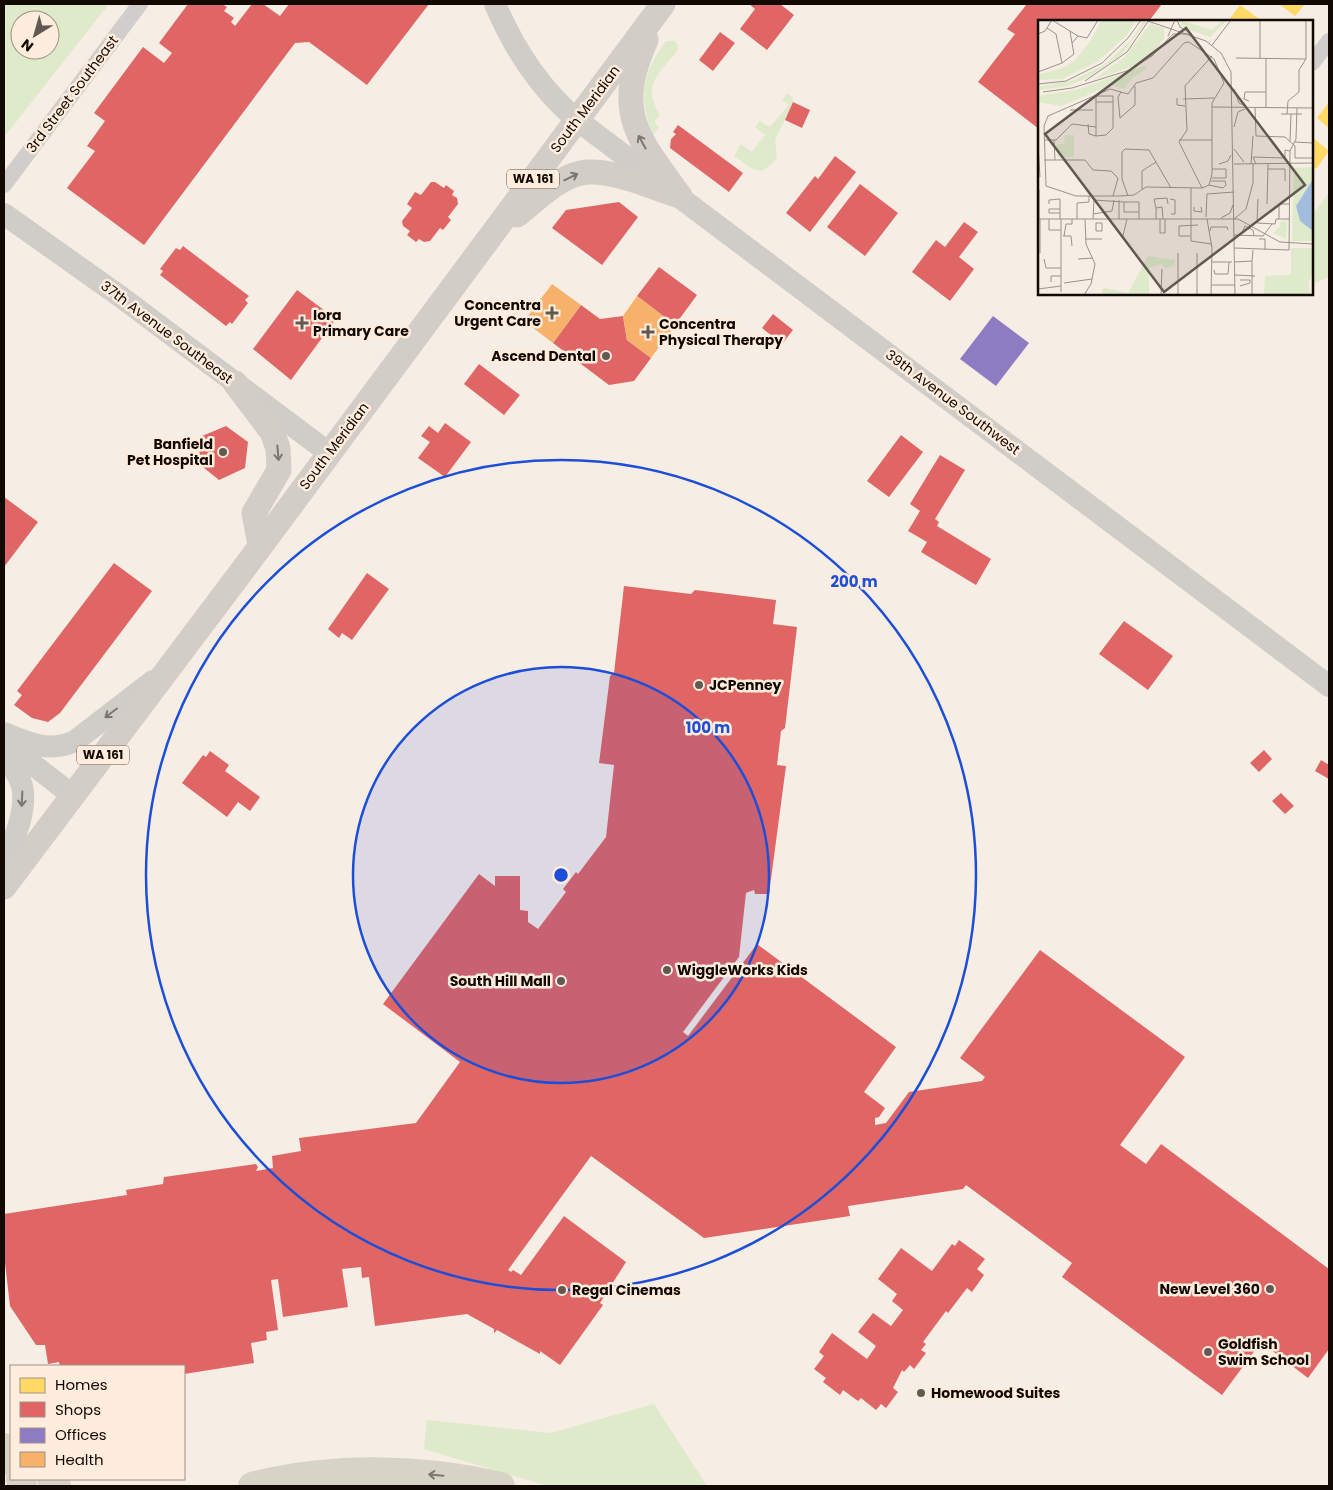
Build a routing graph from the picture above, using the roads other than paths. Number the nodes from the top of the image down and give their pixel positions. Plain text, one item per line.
1 (140, 4) edge
2 (495, 4) edge
3 (662, 5) edge
4 (1329, 41) edge
5 (1313, 62) edge
6 (577, 120) junction
7 (4, 185) edge
8 (680, 196) junction
9 (4, 214) edge
10 (489, 237) junction
11 (235, 383) junction
12 (329, 453) junction
13 (260, 545) junction
14 (164, 673) junction
15 (1329, 686) edge
16 (4, 732) edge
17 (4, 742) edge
18 (4, 756) edge
19 (72, 795) junction
20 (4, 866) edge
21 (4, 887) edge
22 (4, 1447) edge
23 (10, 1460) edge
24 (252, 1486) edge
25 (501, 1486) edge

1 - 7 street, 3rd Street Southeast
2 - 6 main road, 39th Avenue Southwest
3 - 6 main road, South Meridian / WA 161
8 -> 3 main road
4 - 5 street
6 - 8 main road, 39th Avenue Southwest
6 - 10 main road, South Meridian / WA 161
10 -> 8 main road
8 - 15 main road, 39th Avenue Southwest
9 - 11 main road, 37th Avenue Southeast
10 - 12 main road, South Meridian / WA 161
11 - 12 main road, 37th Avenue Southeast
11 -> 13 main road
12 - 13 main road, South Meridian / WA 161
13 - 14 main road, South Meridian / WA 161
14 -> 16 main road
14 - 19 main road, South Meridian / WA 161
17 - 19 main road
18 -> 20 main road
19 - 21 main road, South Meridian / WA 161
22 - 23 highway
25 -> 24 highway

